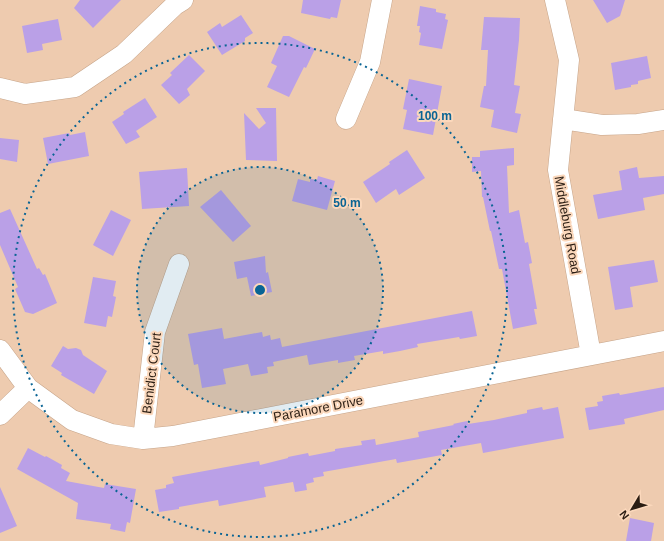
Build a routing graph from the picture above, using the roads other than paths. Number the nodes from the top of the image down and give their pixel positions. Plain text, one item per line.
1 (382, 0) edge
2 (555, 0) edge
3 (176, 2) edge
4 (0, 88) edge
5 (563, 118) junction
6 (346, 120) dead end
7 (664, 120) edge
8 (180, 264) dead end
9 (664, 341) edge
10 (0, 350) edge
11 (591, 355) junction
12 (28, 388) junction
13 (0, 415) edge
14 (143, 439) junction

1 - 6 street
2 - 5 street, Middleburg Road
3 - 4 street
5 - 7 street
5 - 11 street, Middleburg Road
8 - 14 street, Benidict Court
9 - 11 street, Paramore Drive
10 - 12 street, Paramore Drive
11 - 14 street, Paramore Drive
12 - 13 street
12 - 14 street, Paramore Drive

